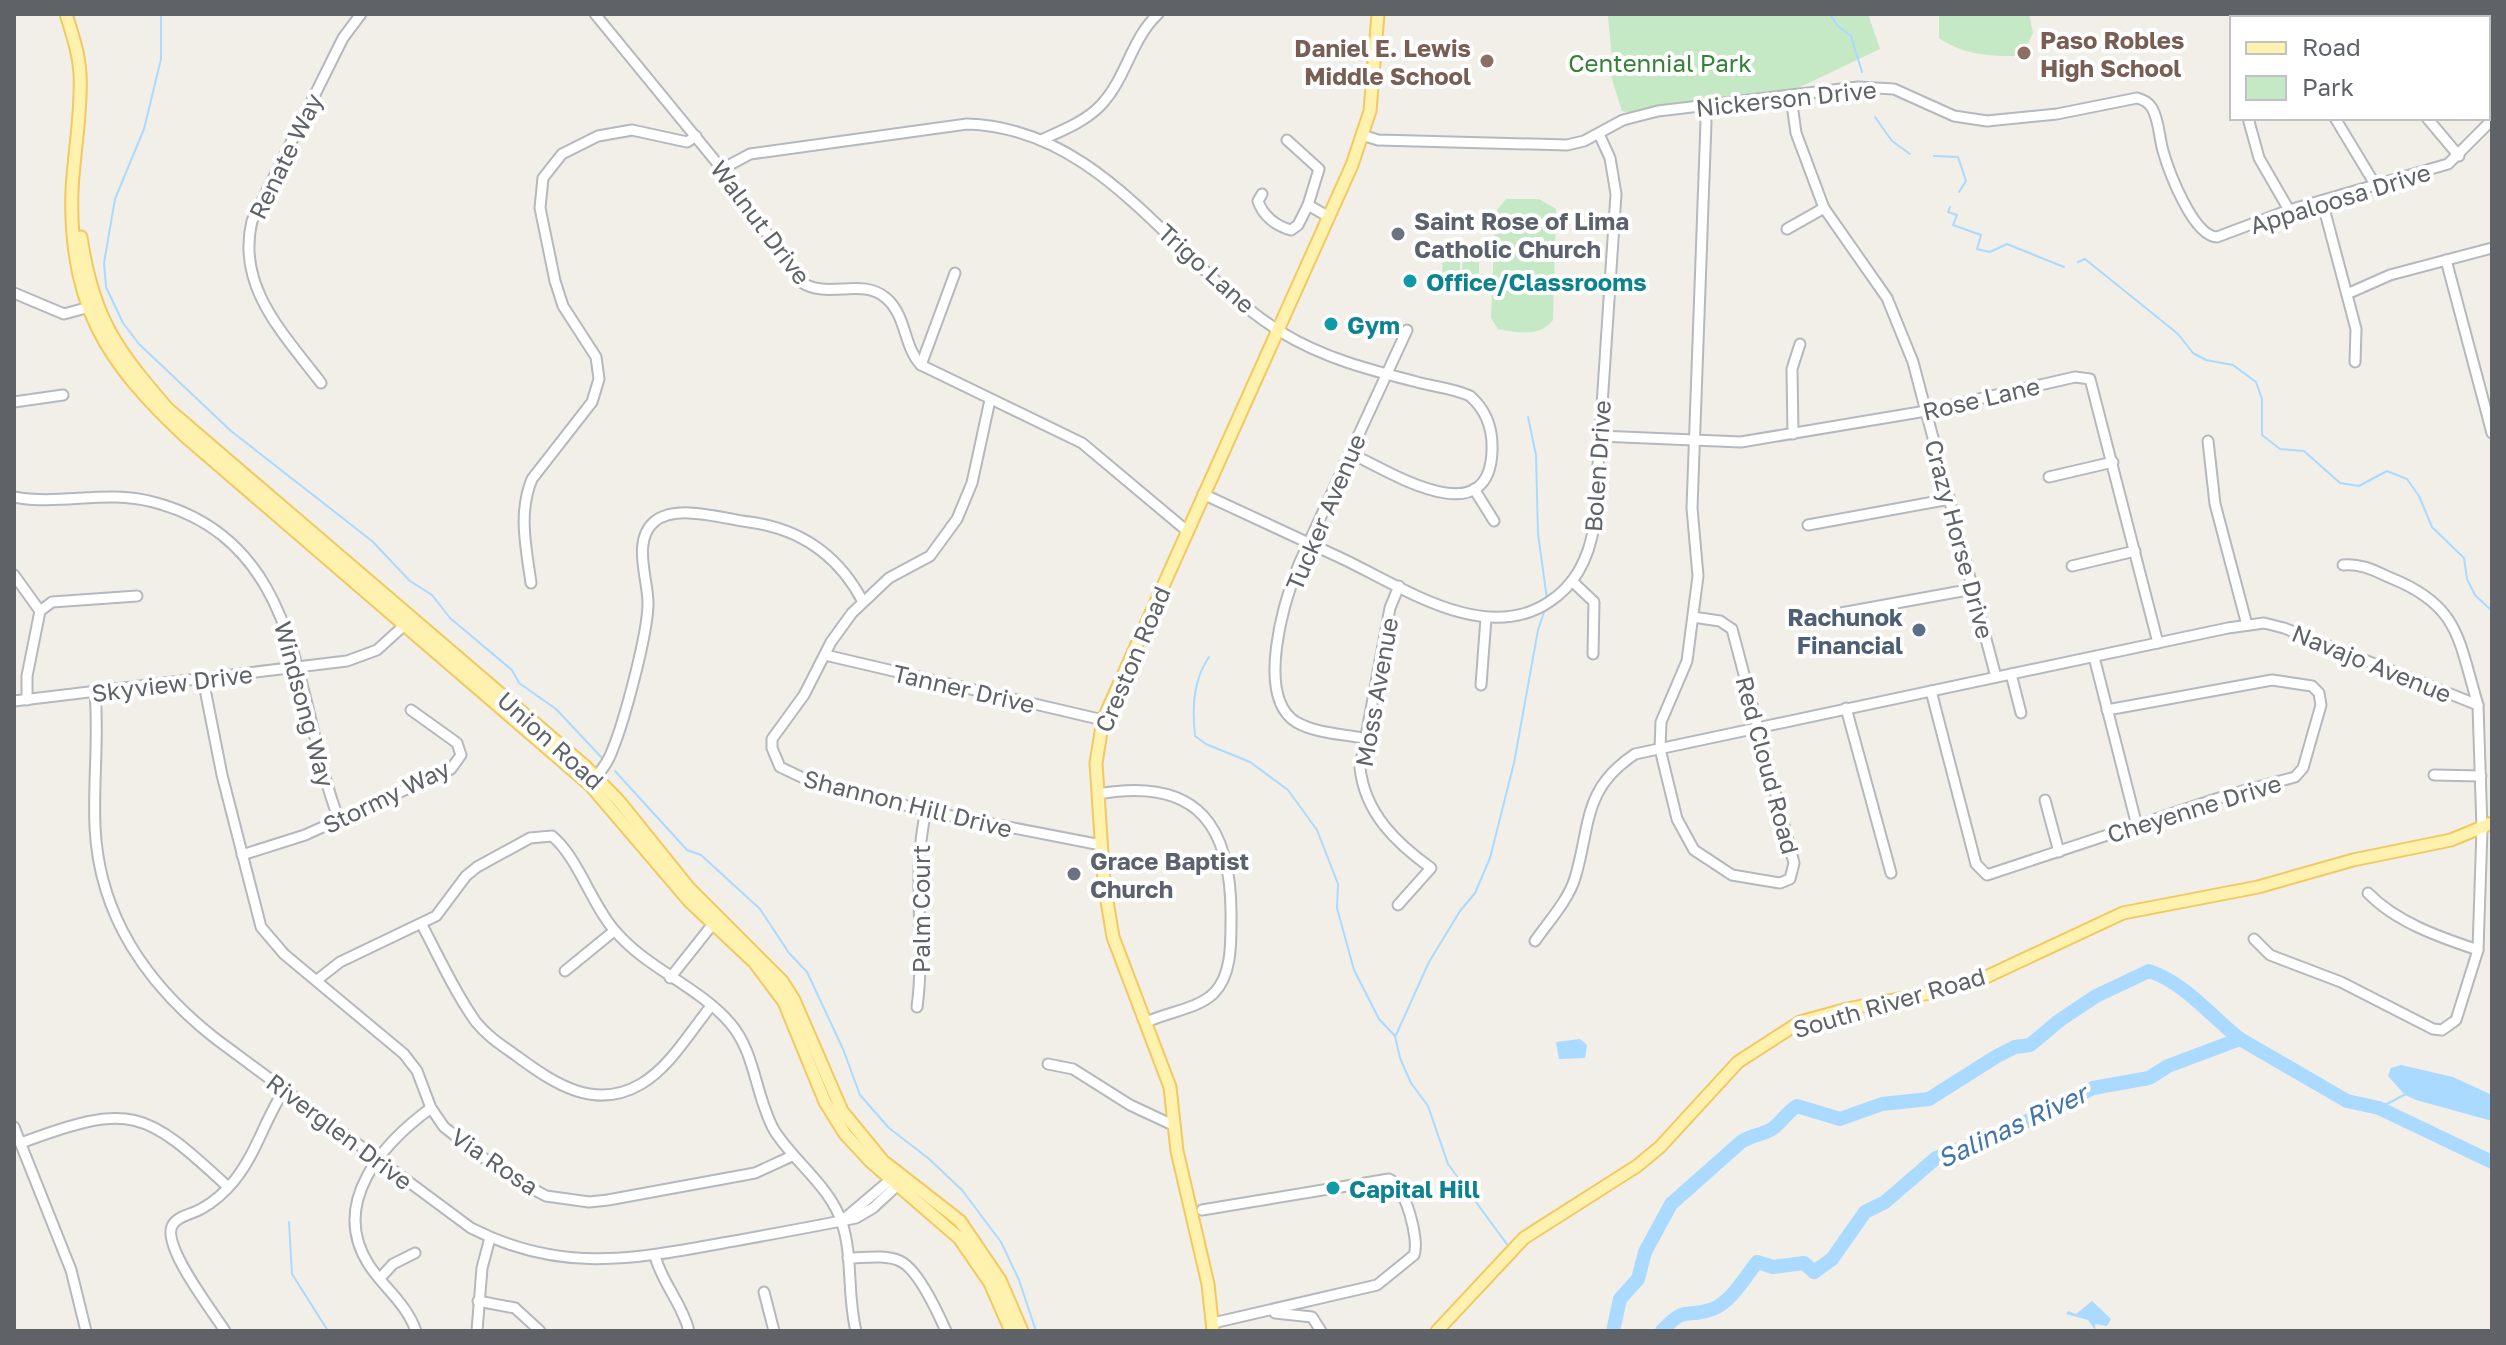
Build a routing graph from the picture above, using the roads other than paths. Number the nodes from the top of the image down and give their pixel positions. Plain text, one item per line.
1 (66, 14) edge
2 (361, 14) edge
3 (595, 14) edge
4 (1158, 14) edge
5 (1378, 14) edge
6 (1791, 97) junction
7 (1704, 106) junction
8 (2249, 120) edge
9 (2336, 120) edge
10 (2429, 120) edge
11 (2492, 120) edge
12 (1599, 134) junction
13 (1362, 135) junction
14 (696, 136) junction
15 (1041, 140) junction
16 (1287, 140) dead end
17 (2459, 156) junction
18 (722, 169) junction
19 (2376, 186) junction
20 (1262, 194) dead end
21 (2322, 201) junction
22 (2186, 204) joint
23 (1308, 205) junction
24 (1824, 208) junction
25 (2289, 210) junction
26 (1329, 217) junction
27 (1787, 229) dead end
28 (2492, 248) edge
29 (2446, 260) junction
30 (955, 273) dead end
31 (14, 293) edge
32 (2347, 294) junction
33 (91, 307) junction
34 (1407, 330) dead end
35 (1280, 331) junction
36 (1800, 344) dead end
37 (2355, 362) dead end
38 (921, 365) junction
39 (1387, 371) junction
40 (321, 383) dead end
41 (63, 395) dead end
42 (990, 400) junction
43 (14, 402) edge
44 (1926, 411) junction
45 (2492, 433) edge
46 (1793, 434) junction
47 (1599, 436) junction
48 (2208, 441) dead end
49 (1695, 442) junction
50 (1350, 453) junction
51 (2113, 462) junction
52 (2049, 477) dead end
53 (1474, 489) junction
54 (1203, 494) junction
55 (14, 497) edge
56 (1950, 499) junction
57 (1494, 521) dead end
58 (1808, 525) dead end
59 (1187, 531) junction
60 (1308, 543) junction
61 (2135, 551) junction
62 (2343, 565) dead end
63 (2072, 566) dead end
64 (14, 575) edge
65 (1572, 581) junction
66 (531, 583) dead end
67 (1399, 586) junction
68 (1973, 589) junction
69 (137, 596) dead end
70 (863, 602) junction
71 (40, 611) junction
72 (1830, 615) dead end
73 (1693, 617) junction
74 (1486, 618) junction
75 (408, 623) junction
76 (2247, 625) junction
77 (2158, 643) junction
78 (1593, 654) dead end
79 (825, 655) junction
80 (2094, 657) junction
81 (298, 668) junction
82 (2011, 674) junction
83 (1996, 677) junction
84 (203, 679) junction
85 (1481, 685) dead end
86 (1931, 691) junction
87 (95, 692) junction
88 (27, 700) junction
89 (14, 701) edge
90 (2478, 705) junction
91 (1846, 708) junction
92 (411, 710) dead end
93 (2107, 710) junction
94 (2021, 713) dead end
95 (1103, 720) junction
96 (1758, 727) junction
97 (1363, 738) junction
98 (1660, 749) junction
99 (2485, 773) edge
100 (2434, 775) dead end
101 (593, 781) junction
102 (1098, 794) junction
103 (2045, 800) dead end
104 (926, 811) junction
105 (339, 820) junction
106 (2137, 826) junction
107 (2489, 828) edge
108 (1101, 845) junction
109 (2059, 852) junction
110 (242, 855) junction
111 (1891, 873) dead end
112 (2368, 893) dead end
113 (1398, 905) dead end
114 (716, 921) junction
115 (422, 925) junction
116 (614, 931) junction
117 (2254, 939) dead end
118 (1535, 941) dead end
119 (2478, 950) junction
120 (565, 971) dead end
121 (670, 978) junction
122 (317, 980) junction
123 (711, 1006) junction
124 (917, 1007) dead end
125 (1147, 1022) junction
126 (1048, 1064) dead end
127 (285, 1089) junction
128 (431, 1108) junction
129 (1175, 1126) junction
130 (14, 1127) edge
131 (21, 1143) junction
132 (792, 1156) junction
133 (377, 1159) junction
134 (898, 1178) junction
135 (228, 1187) junction
136 (1202, 1210) dead end
137 (842, 1221) junction
138 (490, 1238) junction
139 (415, 1253) dead end
140 (655, 1256) junction
141 (848, 1258) junction
142 (381, 1277) junction
143 (764, 1292) dead end
144 (478, 1301) junction
145 (1259, 1313) junction
146 (1213, 1327) edge
147 (86, 1331) edge
148 (225, 1331) edge
149 (416, 1331) edge
150 (477, 1331) edge
151 (540, 1331) edge
152 (689, 1331) edge
153 (774, 1331) edge
154 (856, 1331) edge
155 (946, 1331) edge
156 (1011, 1331) edge
157 (1022, 1331) edge
158 (1321, 1331) edge
159 (1437, 1331) edge

1 - 33 main road, Union Road
2 - 40 street, Renate Way
3 - 14 street, Walnut Drive
4 - 15 street
5 - 13 main road, Creston Road
6 - 7 street, Nickerson Drive
6 - 22 street, Nickerson Drive
6 - 24 street, Crazy Horse Drive
7 - 12 street, Nickerson Drive
7 - 49 street, Red Cloud Road
8 - 25 street
9 - 19 street
10 - 17 street
11 - 17 street, Appaloosa Drive
12 - 13 street, Nickerson Drive
12 - 47 street, Bolen Drive
13 - 26 main road, Creston Road
14 - 18 street, Walnut Drive
14 - 66 street
15 - 18 street, Trigo Lane
15 - 35 street, Trigo Lane
16 - 23 street
17 - 19 street, Appaloosa Drive
18 - 38 street, Walnut Drive
19 - 21 street, Appaloosa Drive
20 - 23 street
21 - 25 street, Appaloosa Drive
21 - 32 street
22 - 25 street, Appaloosa Drive
23 - 26 street
24 - 27 street
24 - 44 street, Crazy Horse Drive
26 - 35 main road, Creston Road
28 - 29 street
29 - 32 street
29 - 45 street
30 - 38 street
31 - 33 street
32 - 37 street
33 - 75 main road, Union Road
34 - 39 street, Tucker Avenue
35 - 39 street, Trigo Lane
35 - 54 main road, Creston Road
36 - 46 street
38 - 42 street
39 - 50 street, Tucker Avenue
39 - 53 street, Trigo Lane
41 - 43 street
42 - 59 street
42 - 70 street, Shannon Hill Drive
44 - 46 street, Rose Lane
44 - 51 street, Rose Lane
44 - 56 street, Crazy Horse Drive
46 - 49 street, Rose Lane
47 - 49 street, Rose Lane
47 - 65 street, Bolen Drive
48 - 76 street
49 - 73 street, Red Cloud Road
50 - 53 street
50 - 60 street, Tucker Avenue
51 - 52 street
51 - 61 street, Rose Lane
53 - 57 street
54 - 59 main road, Creston Road
54 - 60 street, Bolen Drive
55 - 81 street, Windsong Way
56 - 58 street
56 - 68 street, Crazy Horse Drive
59 - 95 main road, Creston Road
60 - 67 street, Bolen Drive
60 - 97 street, Tucker Avenue
61 - 63 street
61 - 77 street, Rose Lane
62 - 90 street
64 - 71 street
65 - 74 street, Bolen Drive
65 - 78 street
67 - 74 street, Bolen Drive
67 - 97 street, Moss Avenue
68 - 72 street
68 - 83 street, Crazy Horse Drive
69 - 71 street
70 - 79 street, Shannon Hill Drive
70 - 101 street
71 - 88 street
73 - 96 street, Red Cloud Road
73 - 98 street, Red Cloud Road
74 - 85 street
75 - 81 street, Skyview Drive
75 - 101 main road, Union Road
76 - 77 street, Navajo Avenue
76 - 90 street, Navajo Avenue
77 - 80 street, Navajo Avenue
79 - 95 street, Tanner Drive
79 - 104 street, Shannon Hill Drive
80 - 82 street, Navajo Avenue
80 - 93 street
81 - 84 street, Skyview Drive
81 - 105 street, Windsong Way
82 - 83 street, Navajo Avenue
82 - 94 street
83 - 86 street, Navajo Avenue
84 - 87 street, Skyview Drive
84 - 110 street, Via Rosa
86 - 91 street, Navajo Avenue
86 - 109 street, Cheyenne Drive
87 - 88 street, Skyview Drive
87 - 127 street, Riverglen Drive
88 - 89 street, Skyview Drive
90 - 99 street, Navajo Avenue
91 - 96 street, Navajo Avenue
91 - 111 street
92 - 105 street, Stormy Way
93 - 106 street
93 - 106 street, Cheyenne Drive
95 - 102 main road, Creston Road
96 - 98 street, Navajo Avenue
96 - 98 street, Red Cloud Road
97 - 113 street, Moss Avenue
98 - 118 street, Navajo Avenue
99 - 100 street
99 - 107 street, Navajo Avenue
101 - 114 main road, Union Road
102 - 108 main road, Creston Road
102 - 125 street
103 - 109 street
104 - 108 street, Shannon Hill Drive
104 - 124 street, Palm Court
105 - 110 street, Stormy Way
106 - 109 street, Cheyenne Drive
107 - 119 street, Navajo Avenue
107 - 159 main road, South River Road
108 - 125 main road, Creston Road
110 - 122 street, Via Rosa
112 - 119 street
114 - 121 street
114 - 134 main road, Union Road
115 - 116 street
115 - 122 street
115 - 123 street
116 - 120 street
116 - 121 street
117 - 119 street, Navajo Avenue
121 - 123 street
122 - 128 street, Via Rosa
123 - 132 street
125 - 129 main road, Creston Road
126 - 129 street
127 - 133 street, Riverglen Drive
127 - 135 street
128 - 132 street, Via Rosa
128 - 133 street
129 - 146 main road, Creston Road
130 - 131 street
131 - 135 street
131 - 147 street
132 - 137 street
133 - 138 street, Riverglen Drive
133 - 142 street
134 - 137 street
134 - 156 main road, Union Road
134 - 157 main road, Union Road
135 - 148 street
136 - 145 street
137 - 140 street, Riverglen Drive
137 - 141 street
138 - 140 street, Riverglen Drive
138 - 144 street
139 - 142 street
140 - 152 street
141 - 154 street
141 - 155 street
142 - 149 street
143 - 153 street
144 - 150 street
144 - 151 street
145 - 146 street
145 - 158 street

